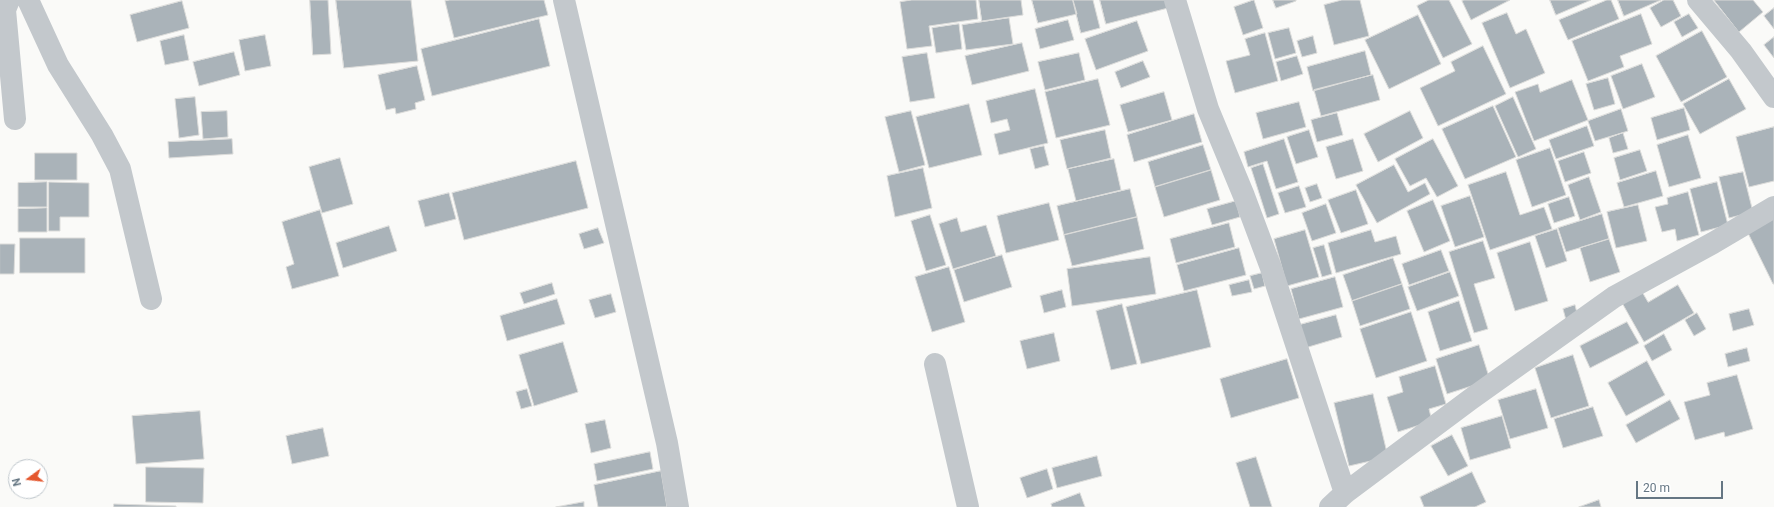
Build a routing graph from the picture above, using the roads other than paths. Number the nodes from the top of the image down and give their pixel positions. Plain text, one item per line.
1 (9, 0) edge
2 (28, 0) edge
3 (564, 0) edge
4 (1175, 0) edge
5 (1698, 0) edge
6 (1774, 97) edge
7 (15, 119) dead end
8 (1774, 207) edge
9 (151, 299) dead end
10 (935, 364) dead end
11 (1337, 500) edge
12 (678, 507) edge
13 (968, 507) edge

1 - 7 street
2 - 9 street
3 - 12 street
4 - 11 street
5 - 6 street
8 - 11 street
10 - 13 street

